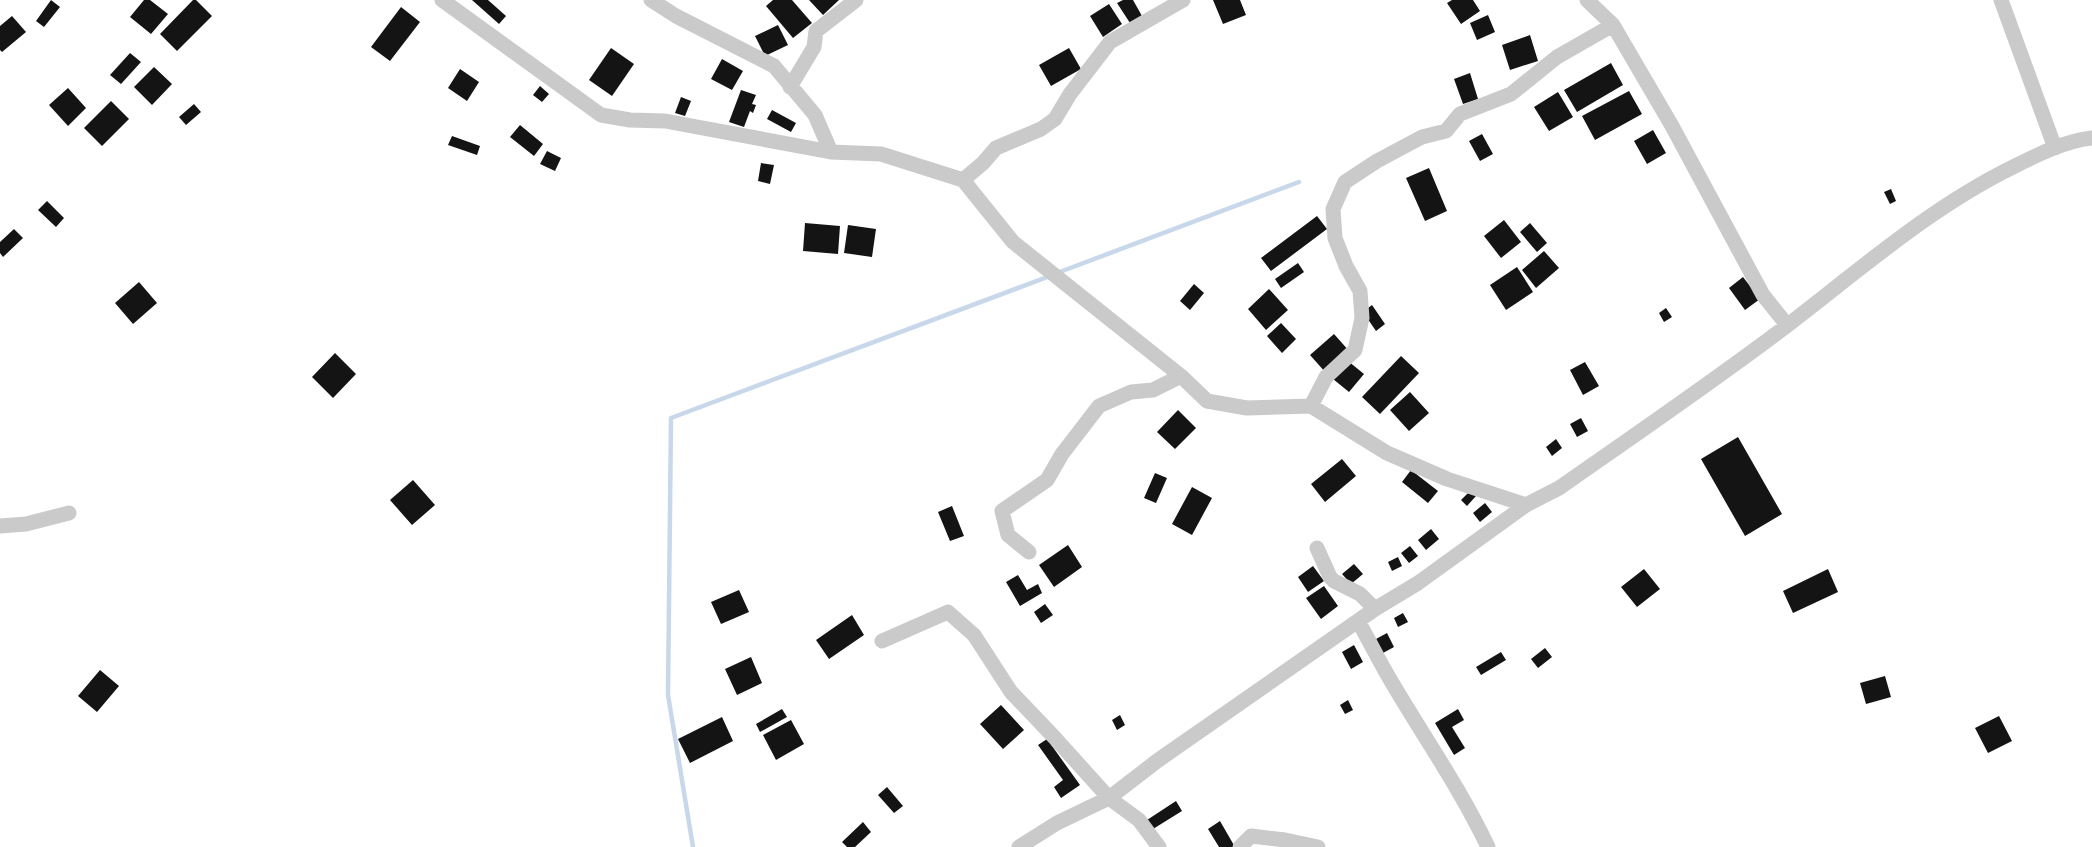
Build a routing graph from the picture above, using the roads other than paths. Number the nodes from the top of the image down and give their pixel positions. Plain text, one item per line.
1 (442, 0) edge
2 (651, 0) edge
3 (856, 0) edge
4 (1183, 0) edge
5 (1587, 0) edge
6 (2001, 0) edge
7 (1613, 25) junction
8 (790, 87) junction
9 (2092, 138) edge
10 (2055, 148) junction
11 (831, 152) junction
12 (963, 180) junction
13 (1787, 325) junction
14 (1181, 376) junction
15 (1311, 406) junction
16 (1526, 505) junction
17 (69, 513) dead end
18 (0, 526) edge
19 (1317, 548) dead end
20 (1029, 552) dead end
21 (1375, 609) junction
22 (1358, 621) junction
23 (882, 641) dead end
24 (1109, 798) junction
25 (1019, 847) edge
26 (1159, 847) edge
27 (1240, 847) edge
28 (1318, 847) edge
29 (1488, 847) edge

1 - 11 street
2 - 8 street
3 - 8 street
4 - 12 street
5 - 7 street
6 - 10 street
7 - 13 street
7 - 15 street
8 - 11 street
9 - 10 street
10 - 13 street
11 - 12 street
12 - 14 street
13 - 16 street
14 - 15 street
14 - 20 street
15 - 16 street
16 - 21 street
17 - 18 street
19 - 21 street
21 - 22 street
22 - 24 street
22 - 29 street
23 - 24 street
24 - 25 street
24 - 26 street
27 - 28 street

